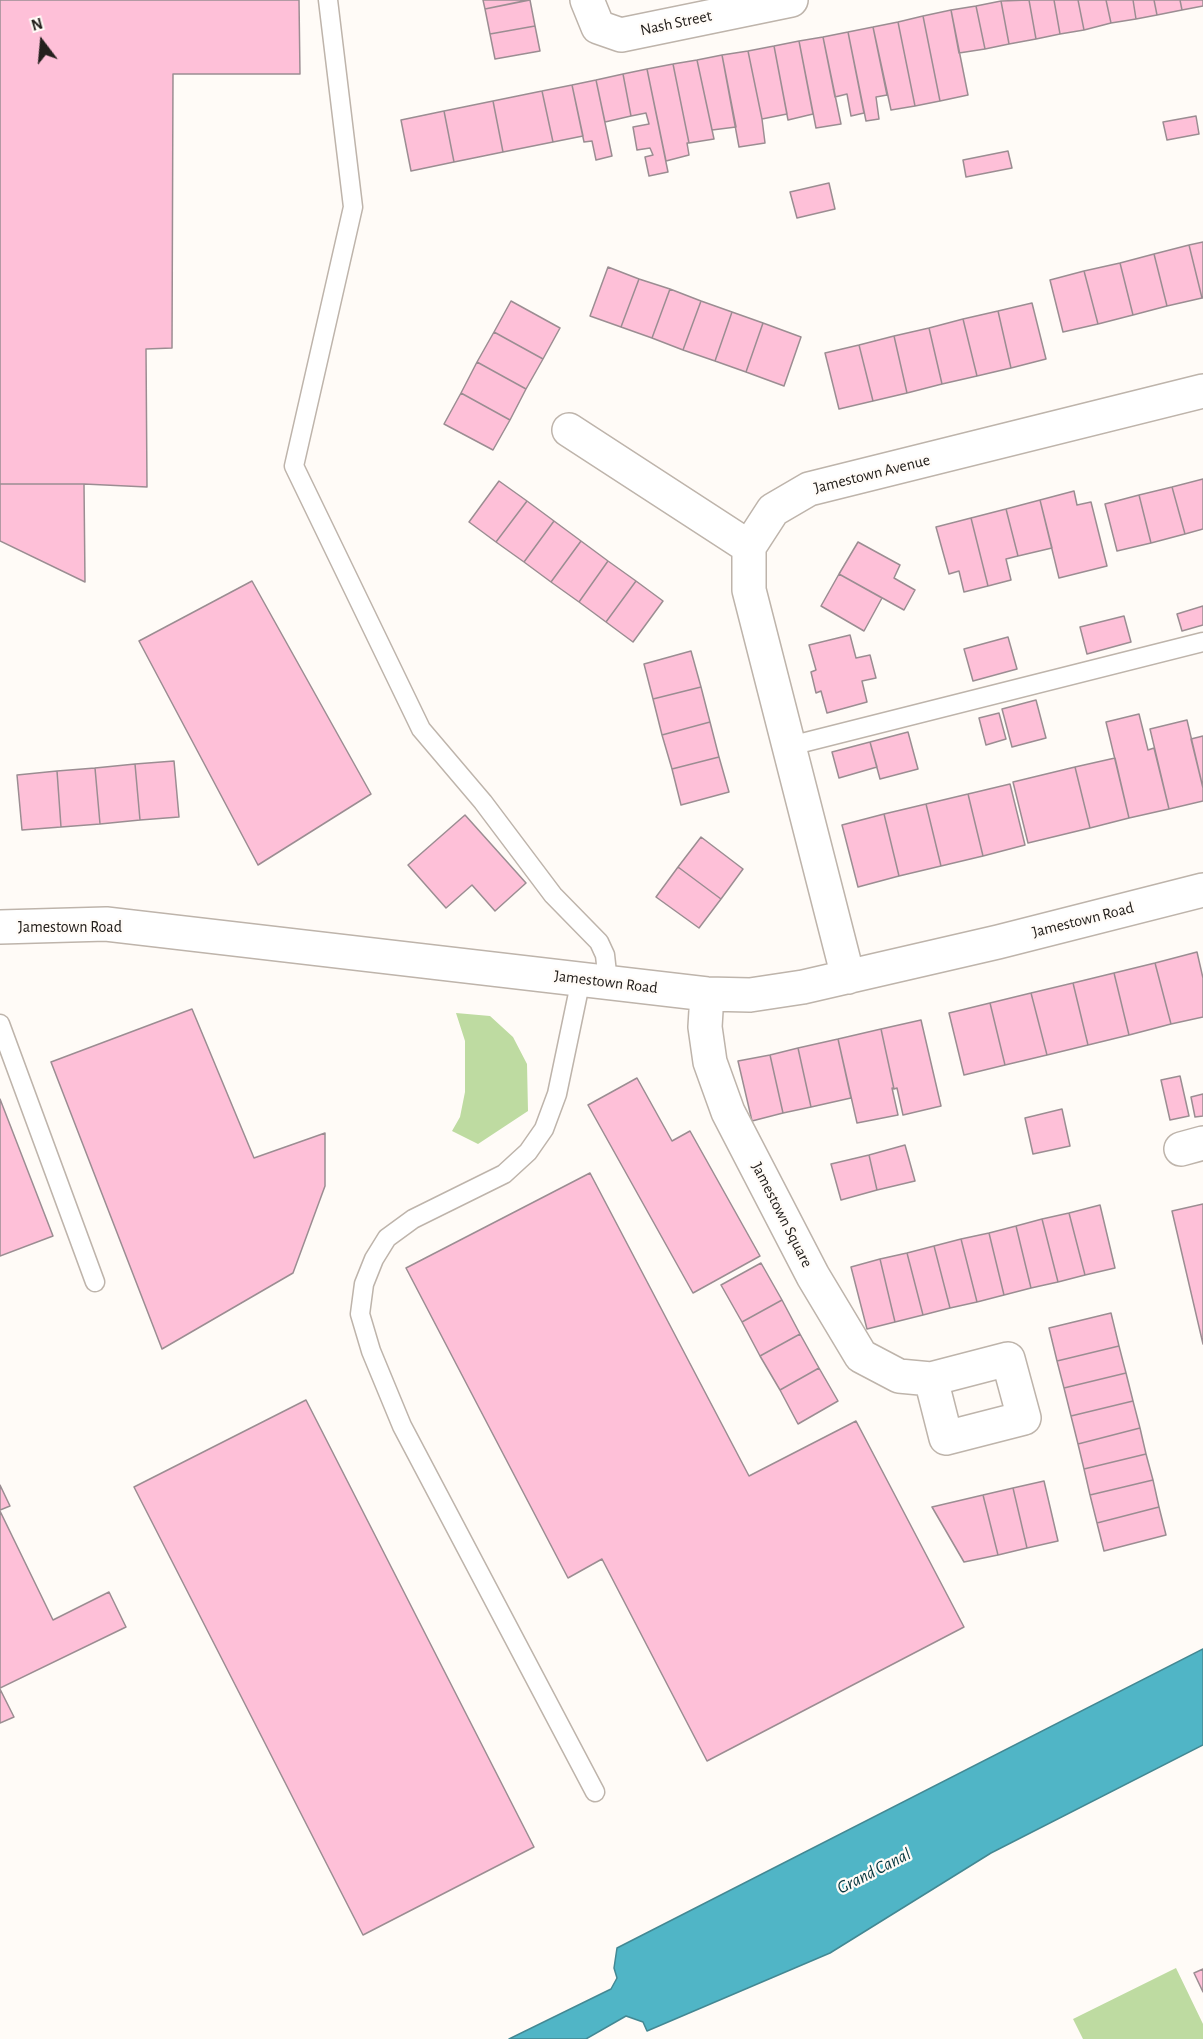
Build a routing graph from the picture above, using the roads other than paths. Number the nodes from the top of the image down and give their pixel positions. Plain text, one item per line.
1 (328, 0) edge
2 (790, 0) edge
3 (592, 14) edge
4 (1203, 391) edge
5 (569, 430) dead end
6 (749, 547) junction
7 (1203, 642) edge
8 (790, 746) junction
9 (1203, 890) edge
10 (0, 927) edge
11 (848, 977) junction
12 (595, 980) junction
13 (707, 994) junction
14 (0, 1024) edge
15 (95, 1282) dead end
16 (931, 1379) dead end
17 (595, 1792) dead end

1 - 12 lane
2 - 3 street, Nash Street
4 - 6 street, Jamestown Avenue
5 - 6 street
6 - 8 street
7 - 8 lane
8 - 11 street
9 - 11 street, Jamestown Road
10 - 12 street, Jamestown Road
11 - 13 street, Jamestown Road
12 - 13 street, Jamestown Road
12 - 17 lane
13 - 16 street, Jamestown Square
14 - 15 lane

